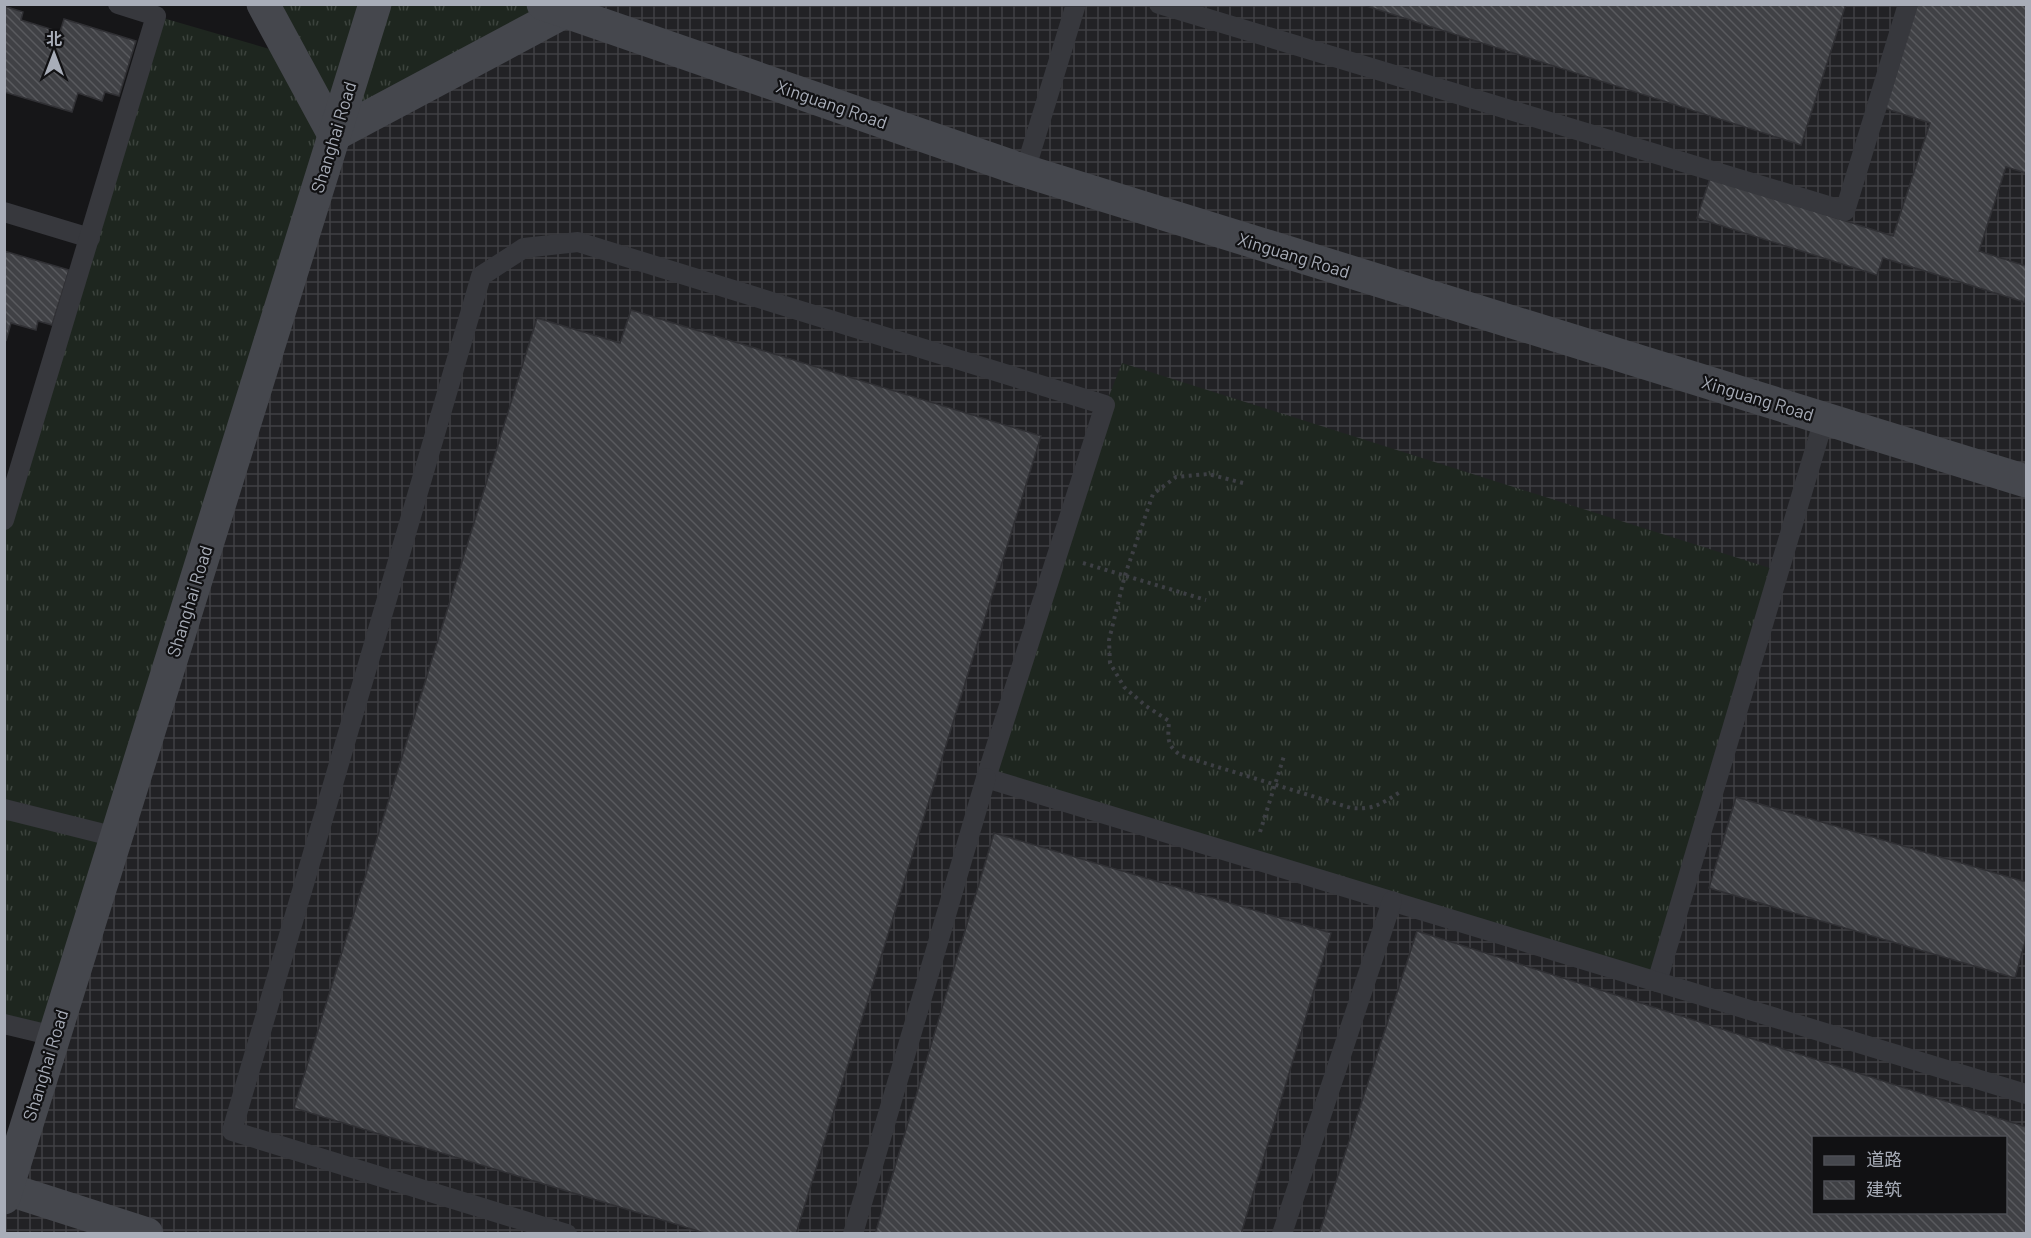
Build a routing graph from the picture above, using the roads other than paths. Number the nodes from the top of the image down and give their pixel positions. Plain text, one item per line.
1 (118, 4) edge
2 (263, 4) edge
3 (375, 4) edge
4 (1076, 4) edge
5 (1159, 4) edge
6 (1908, 4) edge
7 (557, 7) edge
8 (334, 135) junction
9 (1025, 171) junction
10 (4, 212) edge
11 (90, 238) junction
12 (1824, 419) junction
13 (12, 470) edge
14 (2026, 481) edge
15 (4, 520) edge
16 (986, 778) junction
17 (4, 809) edge
18 (116, 837) junction
19 (1392, 901) junction
20 (1657, 982) junction
21 (4, 1024) edge
22 (54, 1036) junction
23 (2026, 1094) edge
24 (6, 1193) edge
25 (147, 1233) edge
26 (567, 1233) edge
27 (853, 1233) edge
28 (1282, 1233) edge

1 - 11 lane
2 - 8 street
3 - 8 street, Shanghai Road
4 - 9 lane
5 - 6 lane
7 - 8 street
7 - 9 street, Xinguang Road
8 - 18 street, Shanghai Road
9 - 12 street, Xinguang Road
10 - 11 lane
11 - 13 lane
12 - 14 street, Xinguang Road
12 - 20 lane
13 - 15 lane
16 - 19 lane
16 - 26 lane
16 - 27 lane
17 - 18 lane
18 - 22 street, Shanghai Road
19 - 20 lane
19 - 28 lane
20 - 23 lane
21 - 22 lane
22 - 24 street, Shanghai Road
24 - 25 street

